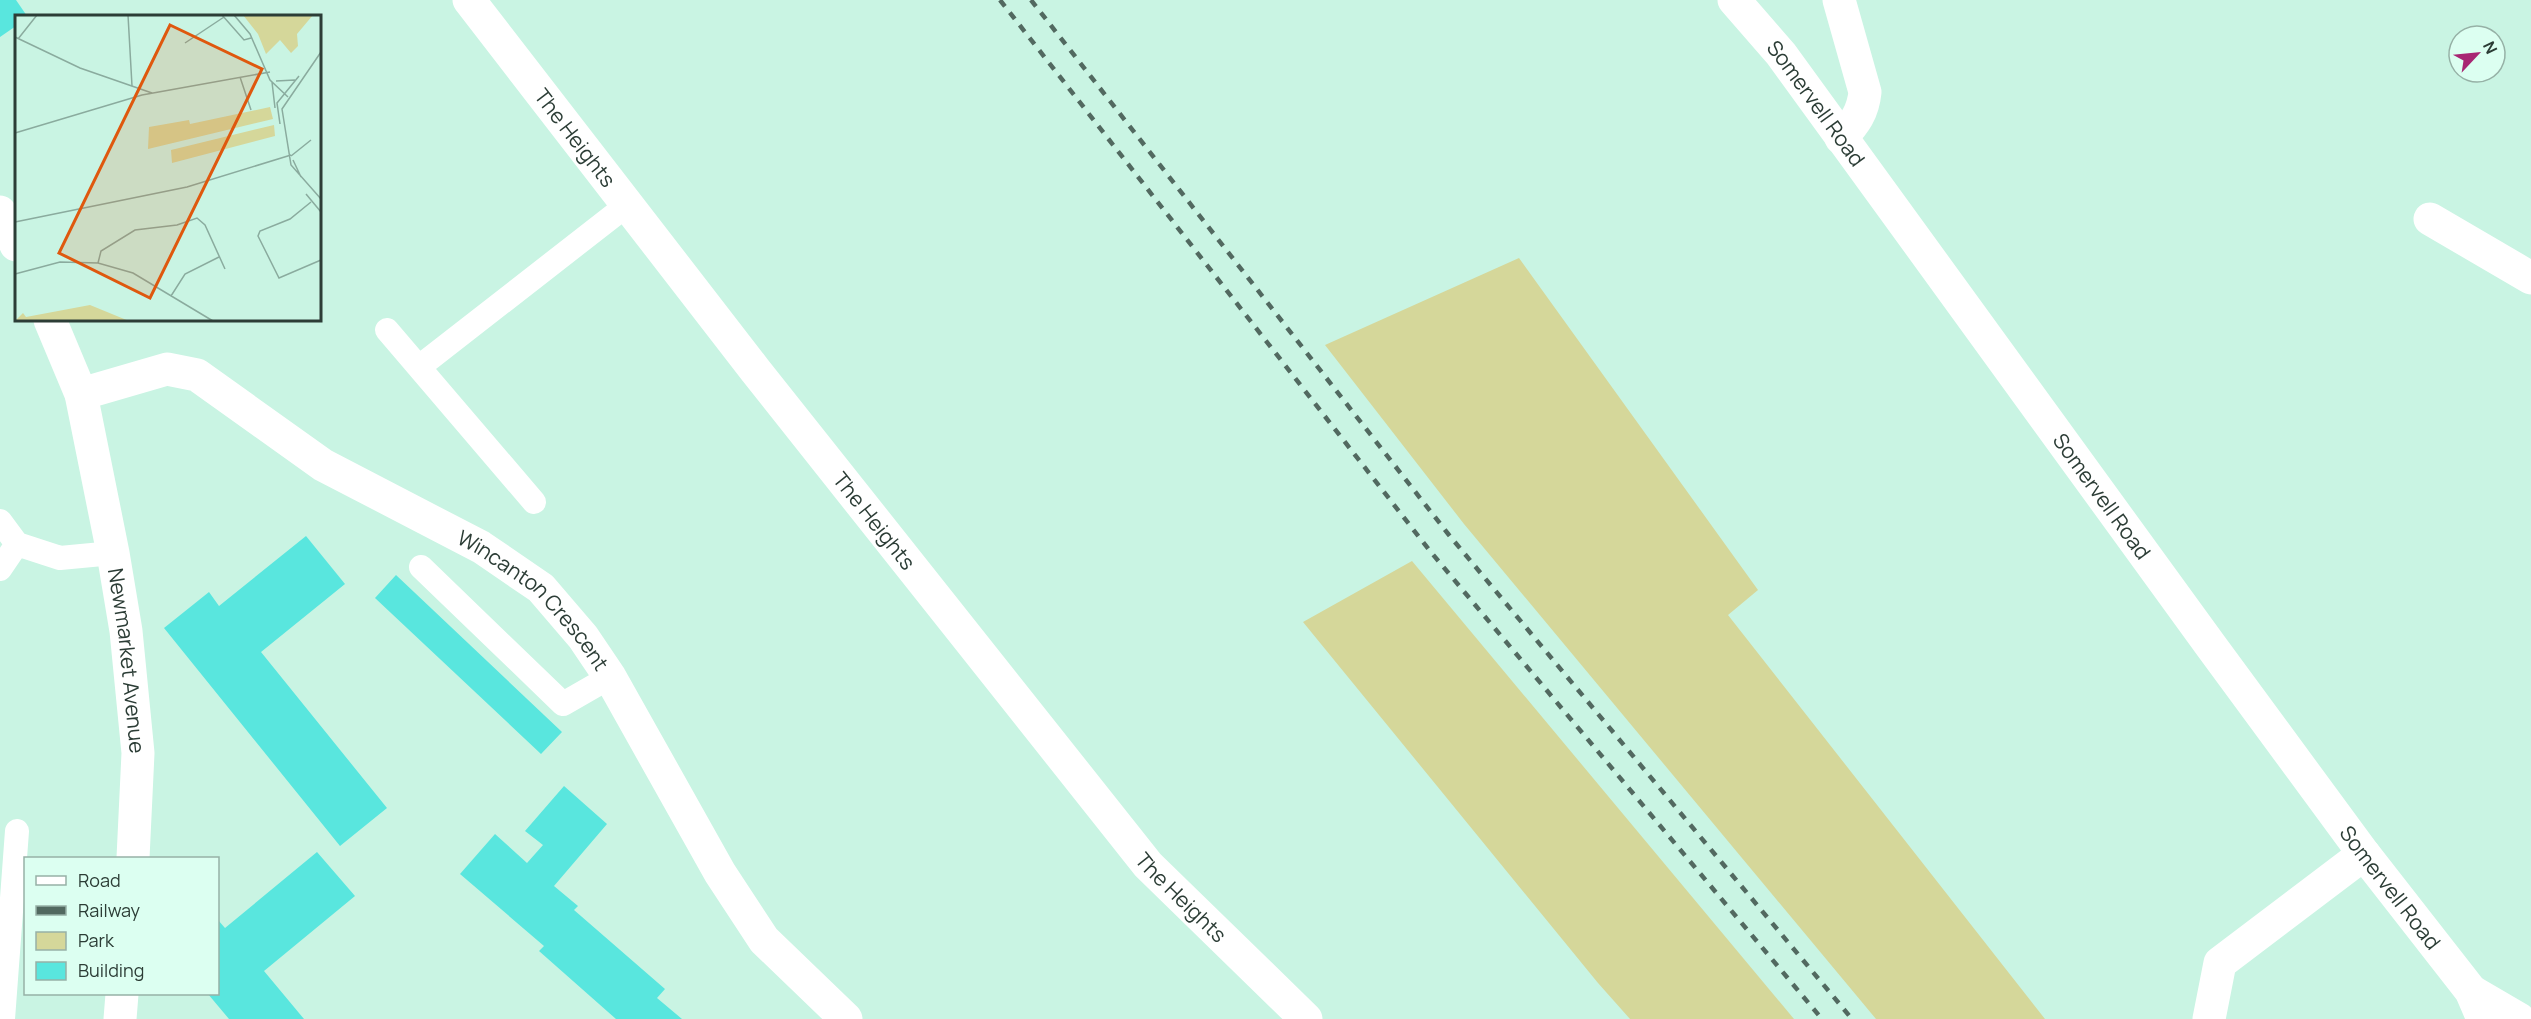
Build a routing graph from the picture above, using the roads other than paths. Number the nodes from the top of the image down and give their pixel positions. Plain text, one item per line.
1 (469, 0) edge
2 (1734, 0) edge
3 (1839, 0) edge
4 (1841, 138) junction
5 (627, 205) junction
6 (0, 212) edge
7 (2430, 219) dead end
8 (15, 243) edge
9 (2531, 278) edge
10 (50, 321) edge
11 (387, 330) dead end
12 (418, 367) junction
13 (81, 394) junction
14 (534, 502) dead end
15 (0, 521) edge
16 (17, 544) junction
17 (113, 553) junction
18 (421, 567) dead end
19 (0, 569) edge
20 (610, 677) junction
21 (17, 831) dead end
22 (2364, 855) junction
23 (133, 857) edge
24 (122, 995) edge
25 (2477, 1005) edge
26 (3, 1019) edge
27 (120, 1019) edge
28 (846, 1019) edge
29 (1306, 1019) edge
30 (2209, 1019) edge
31 (2519, 1019) edge

1 - 5 street, The Heights
2 - 4 street, Somervell Road
3 - 4 street
4 - 22 street, Somervell Road
5 - 12 lane
5 - 29 street, The Heights
6 - 8 street
7 - 9 street
10 - 13 street, Newmarket Avenue
11 - 12 lane
12 - 14 lane
13 - 17 street, Newmarket Avenue
13 - 20 street, Wincanton Crescent
15 - 16 lane
16 - 17 lane
16 - 19 lane
17 - 23 street, Newmarket Avenue
18 - 20 lane
20 - 28 street, Wincanton Crescent
21 - 26 lane
22 - 25 street, Somervell Road
22 - 30 street
24 - 27 street
25 - 31 street, Somervell Road

